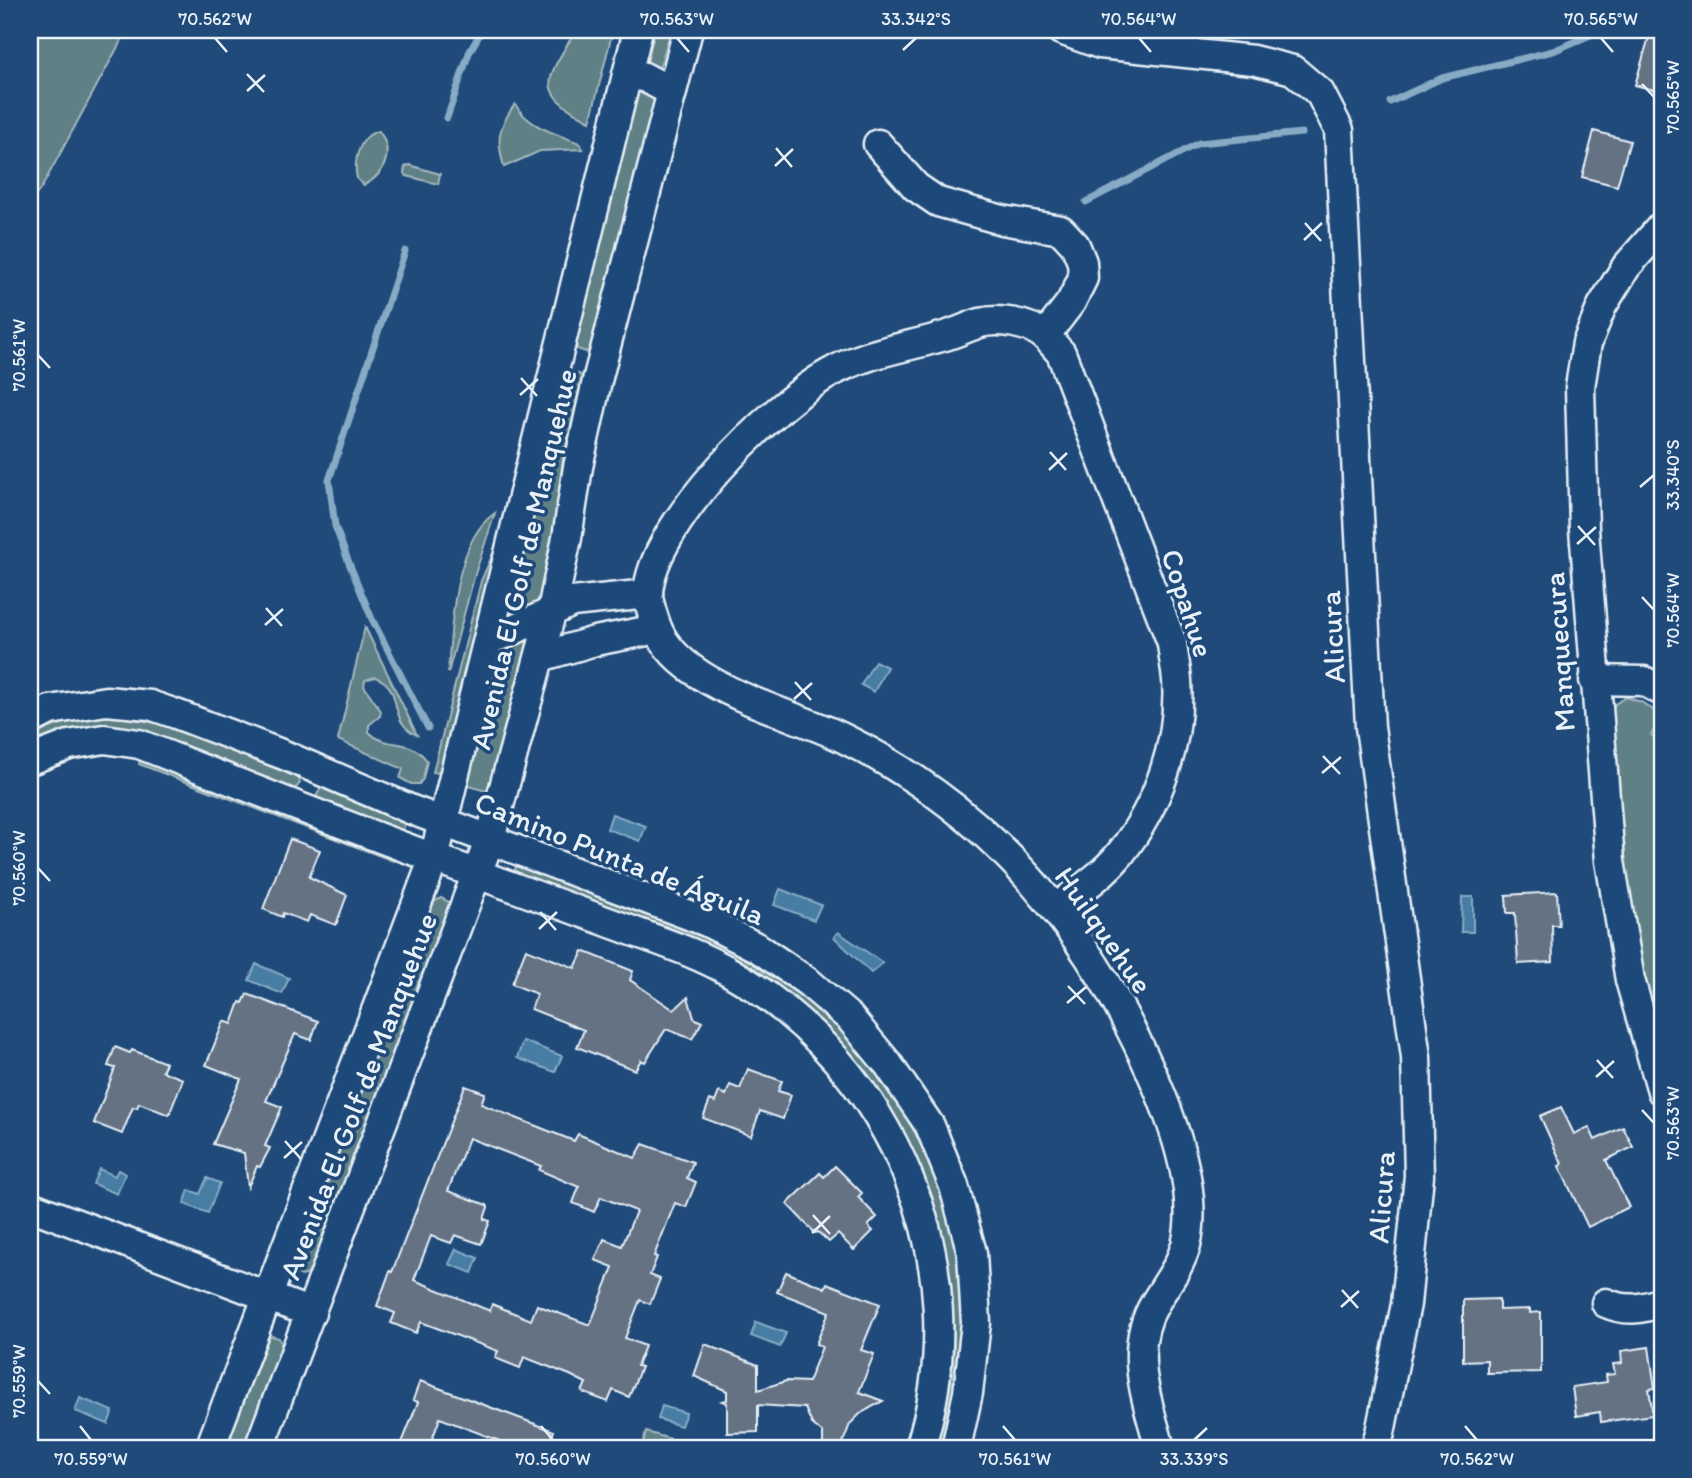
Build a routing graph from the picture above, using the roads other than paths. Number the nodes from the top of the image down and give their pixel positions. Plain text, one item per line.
1 (638, 30) edge
2 (688, 30) edge
3 (1060, 30) edge
4 (627, 75) junction
5 (672, 92) junction
6 (878, 144) dead end
7 (1662, 226) edge
8 (1045, 336) junction
9 (559, 354) junction
10 (602, 364) junction
11 (648, 594) junction
12 (552, 610) junction
13 (657, 629) junction
14 (489, 639) junction
15 (540, 657) junction
16 (1594, 680) junction
17 (1662, 691) edge
18 (30, 720) edge
19 (30, 760) edge
20 (444, 822) junction
21 (490, 839) junction
22 (433, 858) junction
23 (477, 874) junction
24 (1055, 909) junction
25 (1655, 1039) edge
26 (1662, 1091) edge
27 (30, 1206) edge
28 (268, 1298) junction
29 (1662, 1302) edge
30 (1606, 1303) dead end
31 (311, 1313) junction
32 (209, 1448) edge
33 (259, 1448) edge
34 (920, 1448) edge
35 (956, 1448) edge
36 (1160, 1448) edge
37 (1374, 1448) edge

1 - 4 street, Avenida El Golf de Manquehue
2 - 5 street, Avenida El Golf de Manquehue
3 - 37 street, Alicura
4 - 5 street
4 - 9 street, Avenida El Golf de Manquehue
5 - 10 street, Avenida El Golf de Manquehue
6 - 8 street
7 - 16 street, Manquecura
8 - 11 street
8 - 24 street, Copahue
9 - 10 street
9 - 14 street, Avenida El Golf de Manquehue
10 - 12 street, Avenida El Golf de Manquehue
11 - 12 street
11 - 13 street, Huilquehue
12 - 14 street
12 - 15 street, Avenida El Golf de Manquehue
13 - 15 street
13 - 24 street, Huilquehue
14 - 20 street, Avenida El Golf de Manquehue
15 - 21 street, Avenida El Golf de Manquehue
16 - 17 street
16 - 25 street, Manquecura
18 - 20 street, Camino Punta de Águila
19 - 22 street, Camino Punta de Águila
20 - 21 street, Camino Punta de Águila
20 - 22 street, Avenida El Golf de Manquehue
21 - 23 street, Avenida El Golf de Manquehue
21 - 35 street, Camino Punta de Águila
22 - 23 street, Camino Punta de Águila
22 - 28 street, Avenida El Golf de Manquehue
23 - 31 street, Avenida El Golf de Manquehue
23 - 34 street, Camino Punta de Águila
24 - 36 street, Huilquehue
25 - 26 street, Manquecura
27 - 28 street
28 - 31 street
28 - 32 street, Avenida El Golf de Manquehue
29 - 30 street
31 - 33 street, Avenida El Golf de Manquehue

